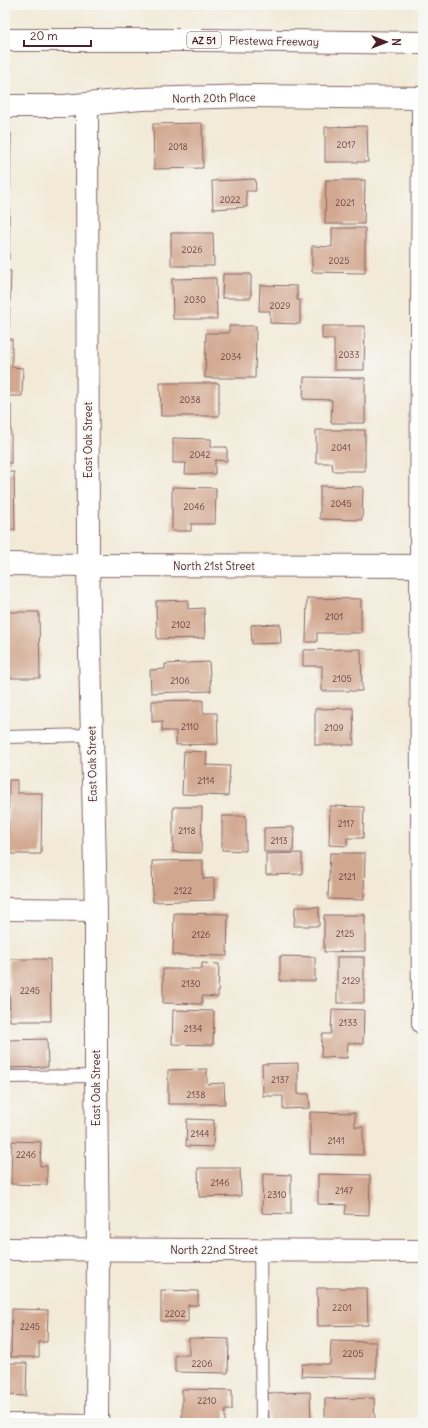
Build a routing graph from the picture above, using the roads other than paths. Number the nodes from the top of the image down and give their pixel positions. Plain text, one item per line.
1 (5, 40) edge
2 (417, 44) edge
3 (423, 98) edge
4 (87, 105) junction
5 (5, 106) edge
6 (5, 564) edge
7 (88, 565) junction
8 (422, 566) edge
9 (91, 735) junction
10 (5, 736) edge
11 (5, 909) edge
12 (96, 910) junction
13 (423, 1023) edge
14 (96, 1076) junction
15 (5, 1077) edge
16 (5, 1249) edge
17 (98, 1250) junction
18 (260, 1250) junction
19 (423, 1251) edge
20 (5, 1420) edge
21 (97, 1422) edge
22 (262, 1423) edge

1 - 2 main road, Piestewa Freeway / AZ 51
3 - 4 main road, North 20th Place
3 - 8 main road
4 - 5 main road, North 20th Place
4 - 7 main road, East Oak Street
6 - 7 main road, North 21st Street
7 - 8 main road, North 21st Street
7 - 9 main road, East Oak Street
8 - 13 main road
9 - 10 lane
9 - 12 main road, East Oak Street
11 - 12 main road
12 - 14 main road, East Oak Street
14 - 15 lane
14 - 17 main road, East Oak Street
16 - 17 main road, North 22nd Street
17 - 18 main road, North 22nd Street
17 - 21 main road, East Oak Street
18 - 19 main road, North 22nd Street
18 - 22 lane
20 - 21 lane

